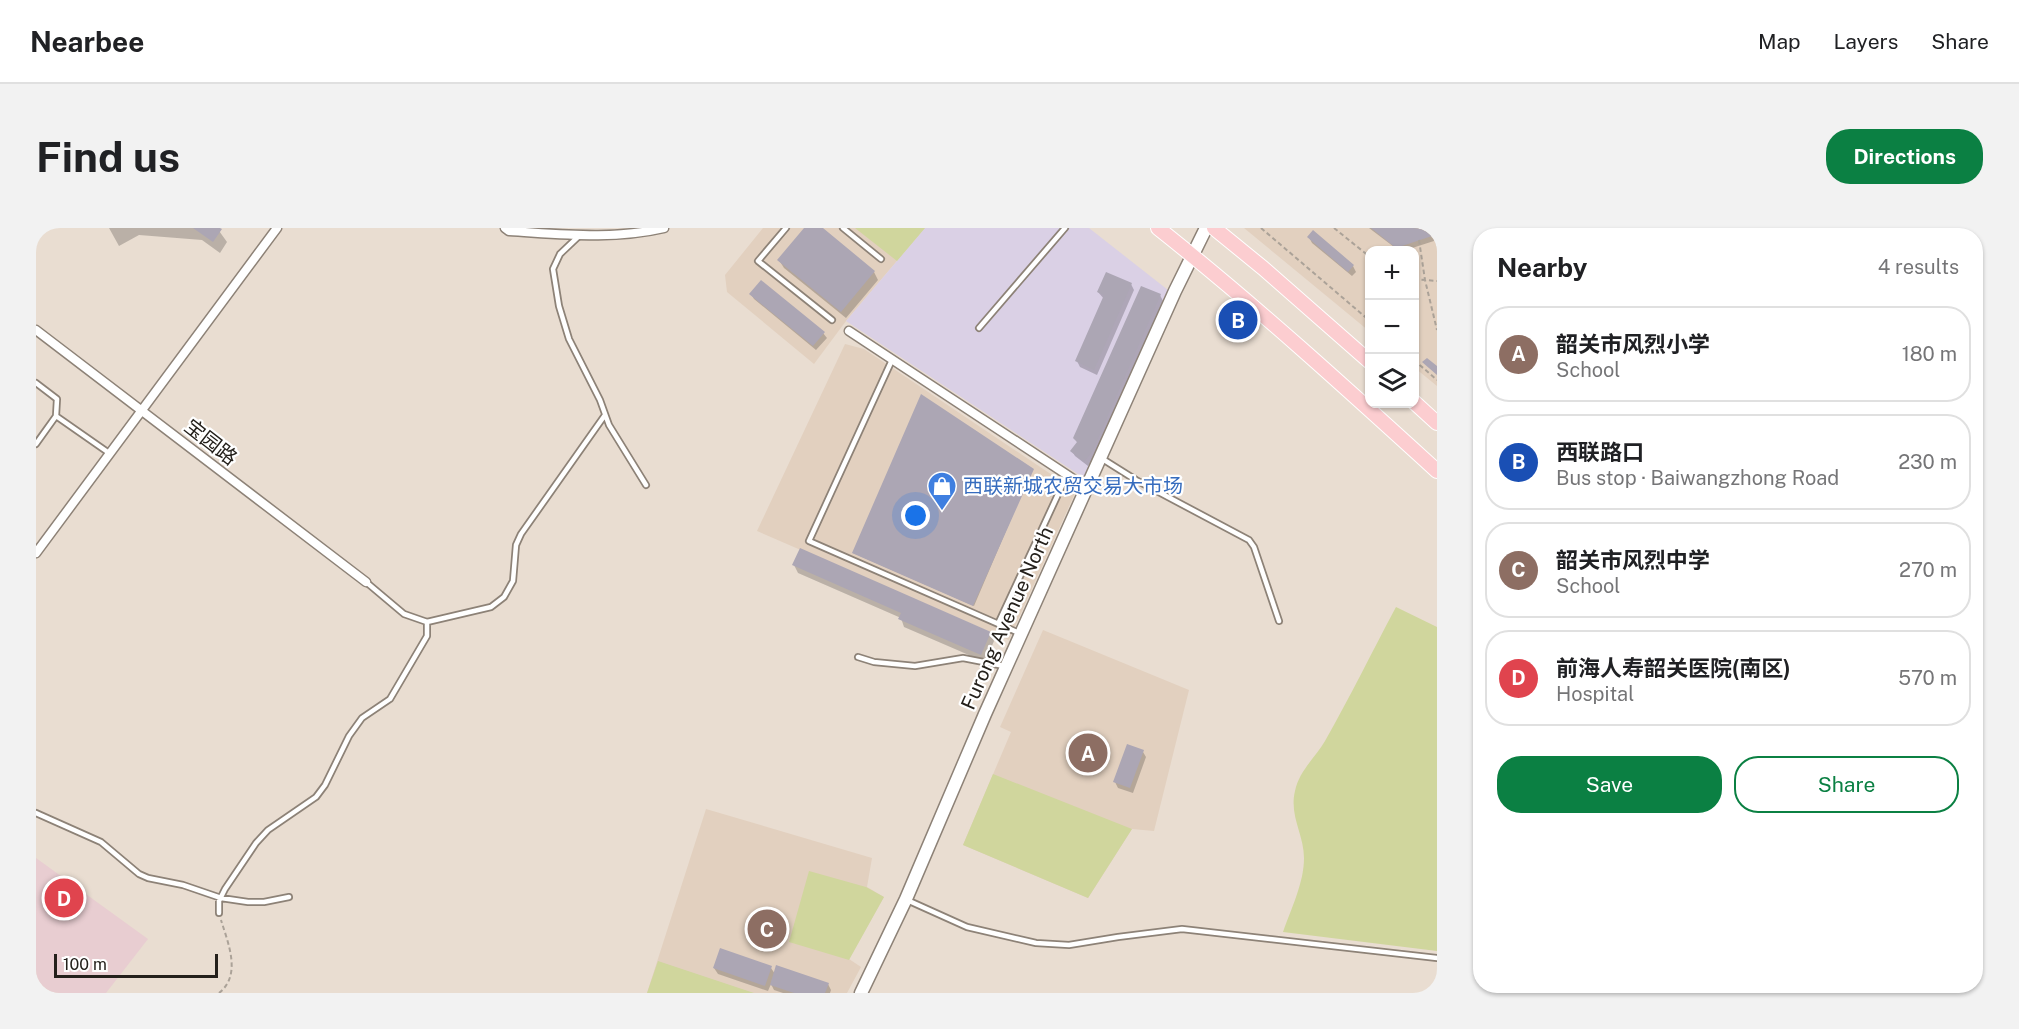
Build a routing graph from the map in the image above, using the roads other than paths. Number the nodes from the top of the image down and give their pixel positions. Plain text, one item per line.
1 (277, 228) edge
2 (505, 228) edge
3 (664, 228) edge
4 (786, 228) edge
5 (843, 228) edge
6 (1065, 228) edge
7 (1158, 228) edge
8 (1206, 228) edge
9 (1214, 228) edge
10 (580, 235) junction
11 (1193, 255) junction
12 (880, 259) dead end
13 (832, 320) dead end
14 (979, 328) dead end
15 (36, 330) edge
16 (849, 331) dead end
17 (1365, 358) edge
18 (892, 360) junction
19 (36, 383) edge
20 (1419, 405) edge
21 (1419, 406) edge
22 (141, 409) junction
23 (1437, 410) edge
24 (605, 415) junction
25 (56, 416) junction
26 (1437, 423) edge
27 (36, 444) edge
28 (109, 453) junction
29 (1101, 458) junction
30 (1437, 471) edge
31 (1067, 475) junction
32 (646, 485) dead end
33 (1087, 488) junction
34 (36, 553) edge
35 (366, 582) joint
36 (427, 621) junction
37 (1279, 621) dead end
38 (999, 624) junction
39 (1021, 634) junction
40 (858, 657) dead end
41 (1006, 666) junction
42 (36, 813) edge
43 (289, 897) dead end
44 (221, 898) junction
45 (906, 899) junction
46 (219, 913) road end
47 (1437, 958) edge
48 (861, 993) edge

1 - 22 street
2 - 10 street
3 - 10 street
4 - 13 lane
5 - 12 lane
6 - 14 lane
7 - 11 main road
8 - 11 main road, Furong Avenue North
9 - 17 main road
10 - 24 lane
11 - 29 main road, Furong Avenue North
11 - 30 main road
15 - 22 street, 宝园路
16 - 18 street
18 - 31 street
18 - 38 lane
19 - 25 lane
20 - 23 main road
21 - 26 main road
22 - 28 street
22 - 35 street, 宝园路
24 - 32 lane
24 - 36 lane
25 - 27 lane
25 - 28 lane
28 - 34 street
29 - 33 main road, Furong Avenue North
29 - 37 lane
31 - 33 street
31 - 38 lane
33 - 39 main road, Furong Avenue North
35 - 36 lane
36 - 44 lane
38 - 39 lane
39 - 41 main road, Furong Avenue North
40 - 41 lane
41 - 45 main road, Furong Avenue North
42 - 44 lane
43 - 44 lane
44 - 46 lane
45 - 47 lane
45 - 48 main road, Furong Avenue North

